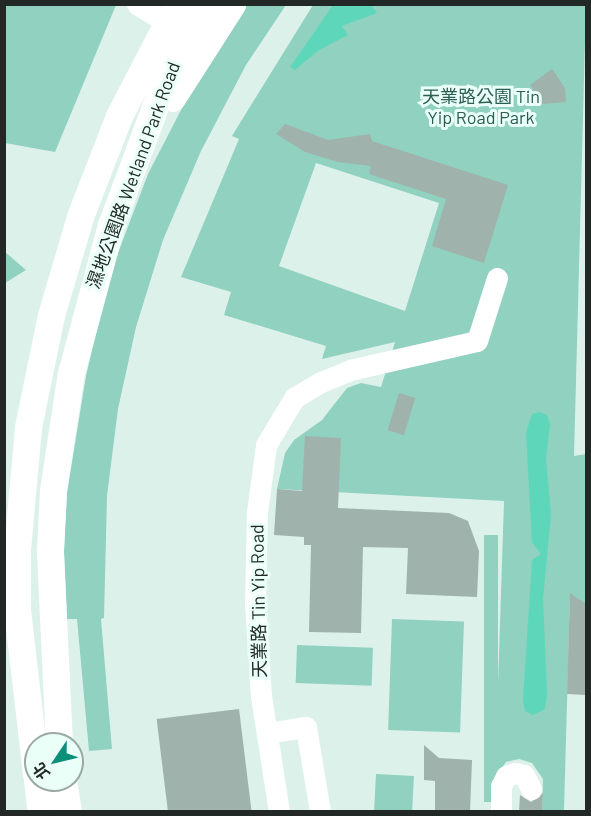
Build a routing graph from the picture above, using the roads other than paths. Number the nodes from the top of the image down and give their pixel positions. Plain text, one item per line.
1 (137, 4) edge
2 (204, 4) edge
3 (232, 4) edge
4 (173, 10) edge
5 (142, 144) junction
6 (497, 278) dead end
7 (31, 732) edge
8 (58, 732) edge
9 (267, 733) junction
10 (531, 789) dead end
11 (38, 792) edge
12 (41, 812) edge
13 (279, 812) edge
14 (320, 812) edge
15 (501, 812) edge

1 - 4 street
2 - 5 main road, 濕地公園路 Wetland Park Road
3 - 5 main road
4 - 7 main road, 濕地公園路 Wetland Park Road
5 - 8 main road, 濕地公園路 Wetland Park Road
6 - 9 street, 天業路 Tin Yip Road
9 - 13 street, 天業路 Tin Yip Road
9 - 14 street
10 - 15 street
11 - 12 main road

